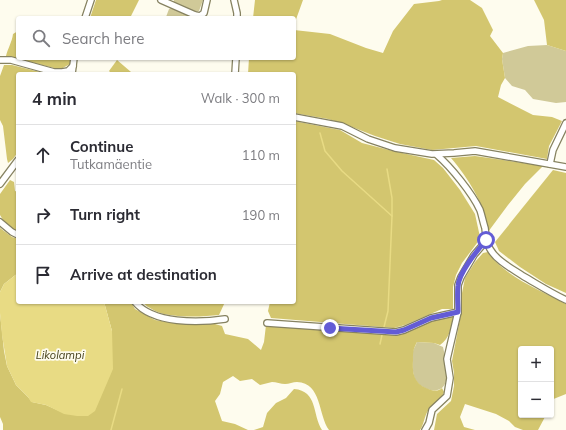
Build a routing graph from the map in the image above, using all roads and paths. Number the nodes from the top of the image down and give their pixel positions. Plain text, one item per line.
1 (91, 0) edge
2 (160, 0) edge
3 (207, 0) edge
4 (234, 0) edge
5 (86, 16) edge
6 (237, 16) edge
7 (0, 60) edge
8 (74, 60) edge
9 (236, 60) edge
10 (73, 66) junction
11 (72, 72) edge
12 (235, 72) edge
13 (296, 118) edge
14 (566, 123) edge
15 (437, 155) junction
16 (16, 163) edge
17 (550, 164) junction
18 (566, 167) edge
19 (0, 184) edge
20 (0, 222) edge
21 (16, 234) edge
22 (486, 240) junction
23 (566, 300) edge
24 (137, 304) edge
25 (458, 312) junction
26 (225, 319) dead end
27 (266, 323) dead end
28 (425, 430) edge

1 - 5 street
2 - 3 street
4 - 6 street
7 - 10 street
8 - 10 street
9 - 12 street
10 - 11 street
13 - 15 street
14 - 17 street
15 - 17 street
15 - 22 street
16 - 19 street
17 - 18 street
20 - 21 street
22 - 23 street
22 - 25 street
24 - 26 street
25 - 27 street
25 - 28 street

